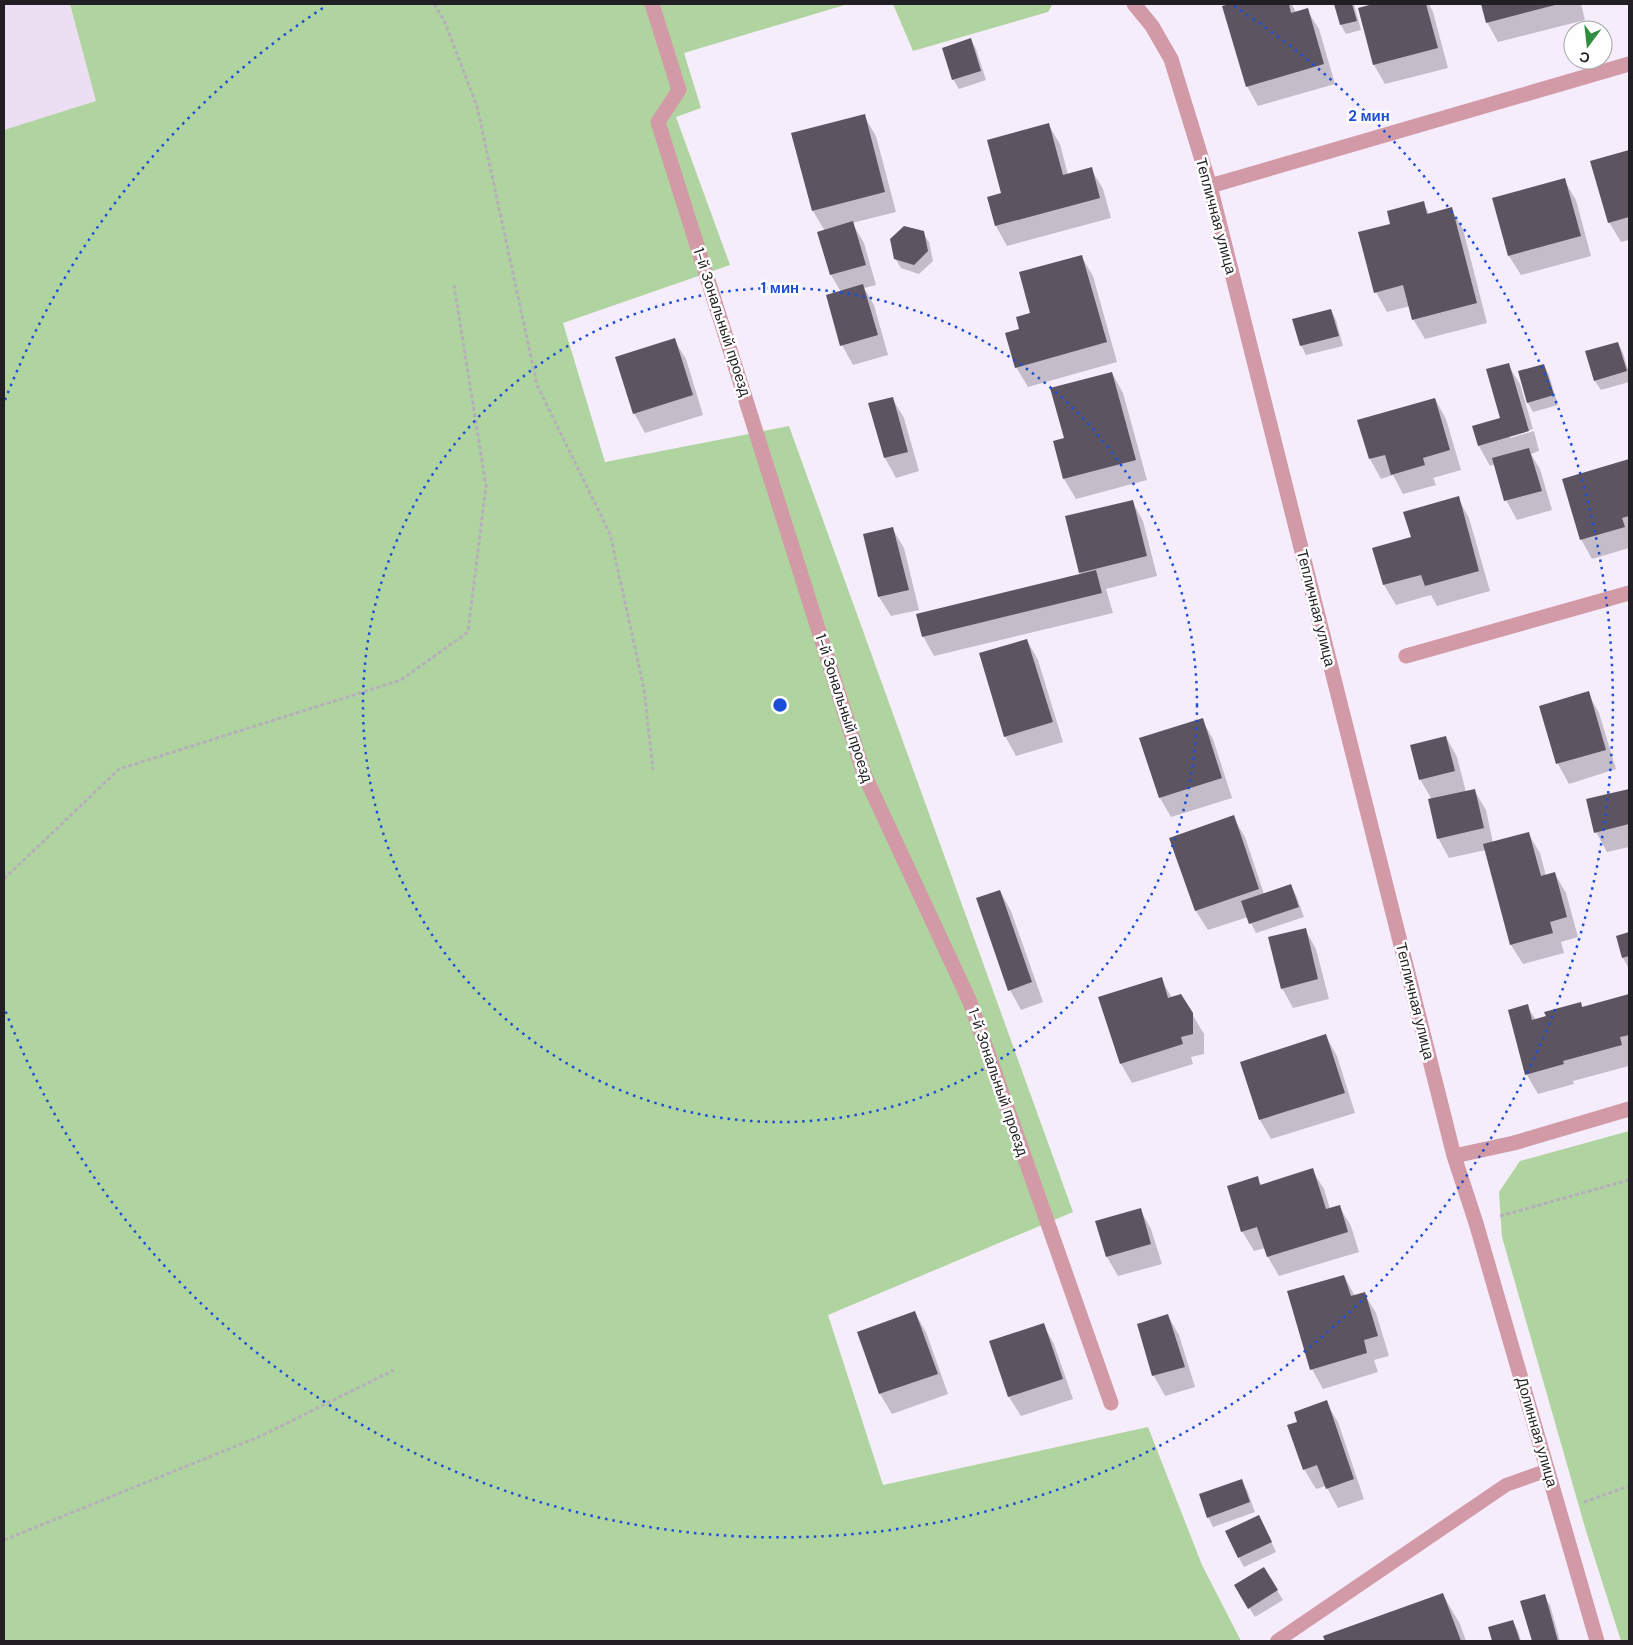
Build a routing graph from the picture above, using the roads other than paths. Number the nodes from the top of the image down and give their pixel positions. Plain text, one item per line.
1 (652, 4) edge
2 (1134, 4) edge
3 (1629, 64) edge
4 (1210, 186) junction
5 (1629, 593) edge
6 (1406, 656) dead end
7 (1629, 1109) edge
8 (1454, 1156) junction
9 (1476, 1223) joint
10 (1111, 1403) dead end
11 (1548, 1470) junction
12 (1277, 1641) edge
13 (1598, 1641) edge

1 - 10 street, 1-й Зональный проезд
2 - 4 street, Тепличная улица
3 - 4 street
4 - 8 street, Тепличная улица
5 - 6 street
7 - 8 street
8 - 9 street, Тепличная улица
9 - 11 street, Долинная улица
11 - 12 lane
11 - 13 street, Долинная улица

